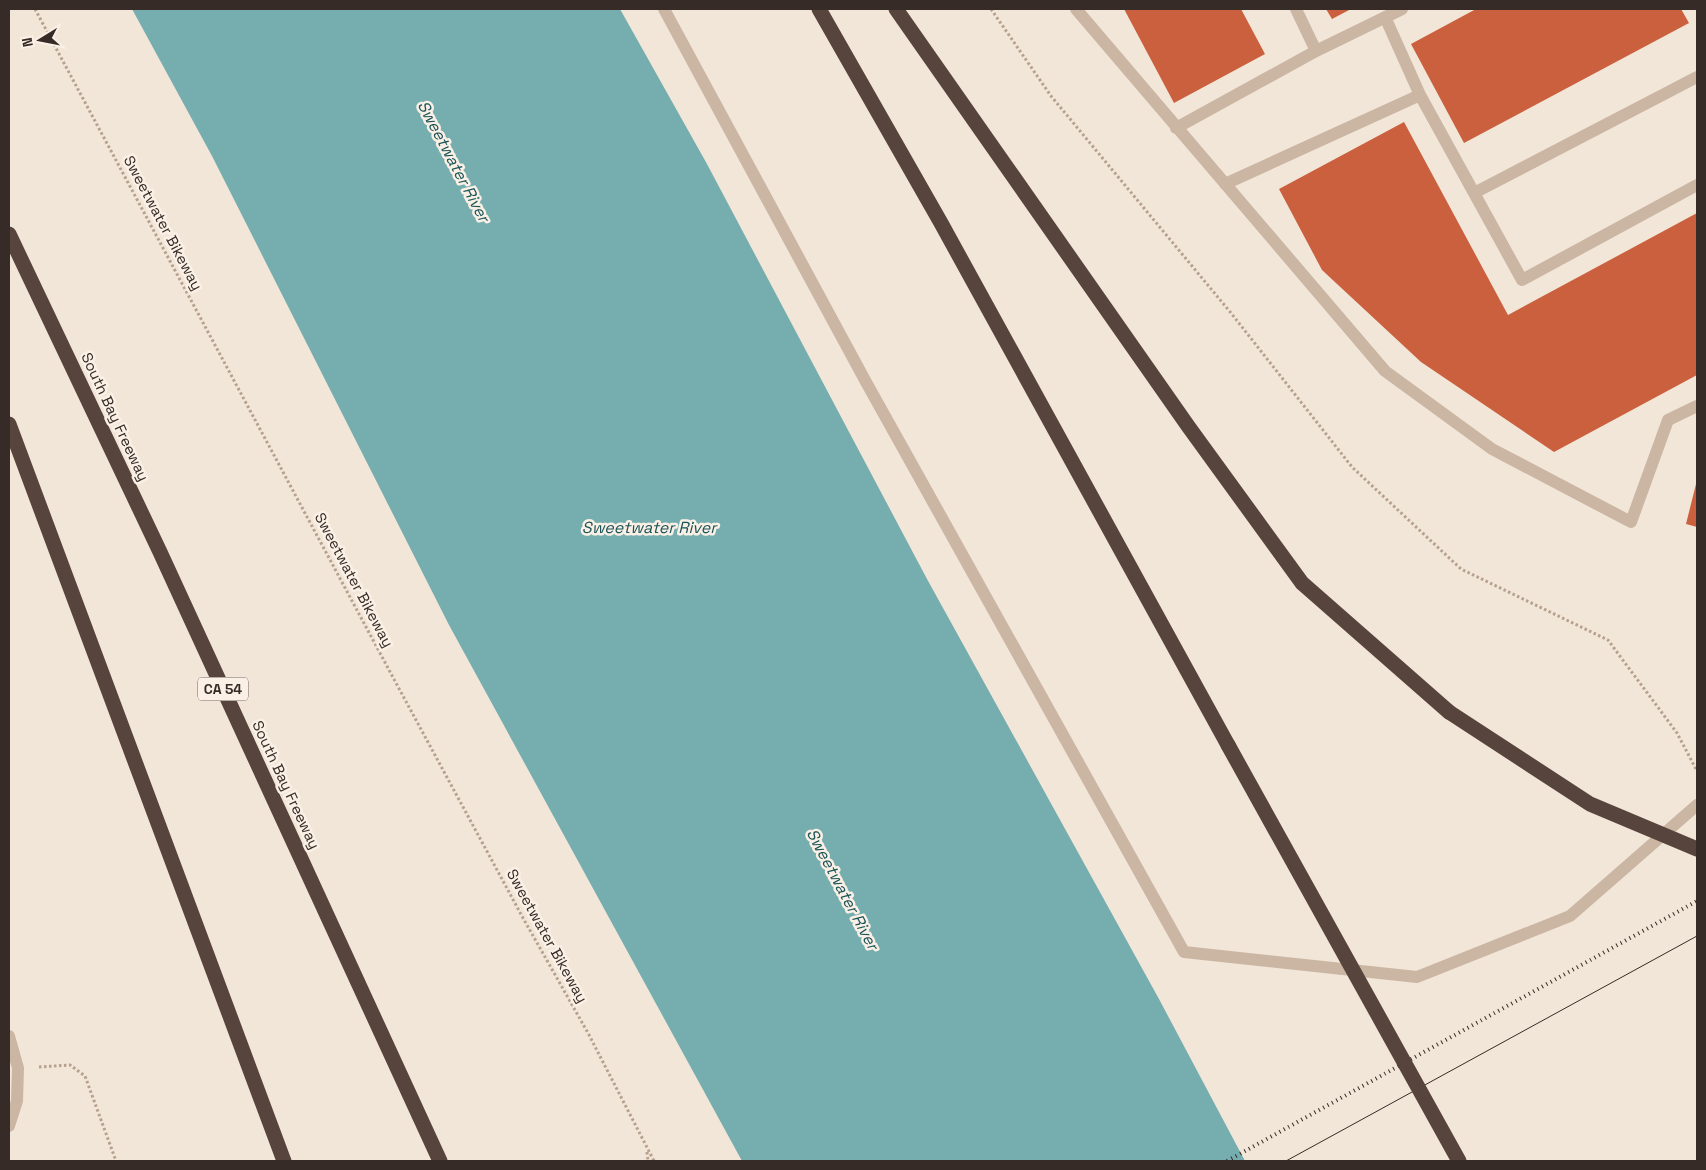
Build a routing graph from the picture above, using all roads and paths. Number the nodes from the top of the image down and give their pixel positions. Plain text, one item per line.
1 (35, 9) edge
2 (664, 9) edge
3 (818, 9) edge
4 (896, 9) edge
5 (991, 9) edge
6 (1076, 9) edge
7 (1296, 9) edge
8 (1402, 9) edge
9 (1385, 17) junction
10 (1316, 51) junction
11 (1697, 78) edge
12 (1420, 95) junction
13 (1176, 128) junction
14 (1225, 184) junction
15 (1697, 185) edge
16 (1474, 193) junction
17 (9, 234) edge
18 (1697, 406) edge
19 (9, 424) edge
20 (1697, 772) edge
21 (1697, 805) edge
22 (1697, 849) edge
23 (9, 1036) edge
24 (18, 1068) junction
25 (9, 1126) edge
26 (647, 1150) junction
27 (116, 1161) edge
28 (284, 1161) edge
29 (440, 1161) edge
30 (648, 1161) edge
31 (654, 1161) edge
32 (1459, 1161) edge

1 - 26 path, Sweetwater Bikeway
2 - 21 street
3 - 32 highway, bridge
4 - 22 highway, bridge
5 - 20 path
6 - 13 street
7 - 10 street
8 - 9 street
9 - 10 street
9 - 12 street
10 - 13 street
11 - 16 street
12 - 14 street
12 - 16 street
13 - 14 street
14 - 18 street
15 - 16 street
17 - 29 highway, South Bay Freeway / CA 54
19 - 28 highway
23 - 24 street
24 - 25 street
24 - 27 path
26 - 30 path
26 - 31 path, Sweetwater Bikeway

